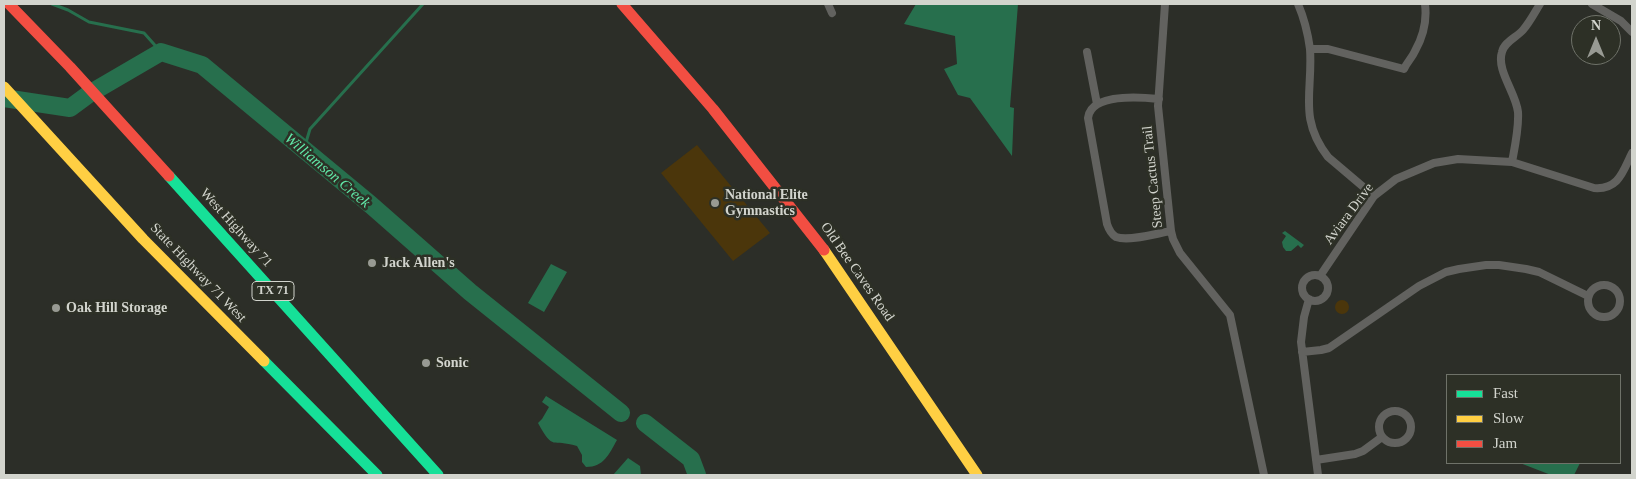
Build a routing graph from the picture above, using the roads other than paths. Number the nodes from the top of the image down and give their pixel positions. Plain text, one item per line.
1 (9, 4) edge
2 (622, 4) edge
3 (828, 4) edge
4 (1165, 4) edge
5 (1298, 4) edge
6 (1425, 4) edge
7 (1540, 4) edge
8 (1592, 4) edge
9 (832, 13) dead end
10 (1632, 32) edge
11 (1310, 49) junction
12 (1087, 52) dead end
13 (4, 87) edge
14 (1159, 99) junction
15 (1097, 104) junction
16 (1632, 153) edge
17 (1512, 162) junction
18 (1374, 196) junction
19 (1171, 231) junction
20 (1320, 276) junction
21 (1588, 296) junction
22 (1309, 299) junction
23 (1302, 352) junction
24 (1382, 437) junction
25 (1316, 460) junction
26 (377, 475) edge
27 (438, 475) edge
28 (977, 475) edge
29 (1264, 475) edge
30 (1318, 475) edge

1 - 27 main road, West Highway 71 / TX 71
2 - 28 main road, Old Bee Caves Road
3 - 9 street
4 - 14 street, Steep Cactus Trail
5 - 11 street
6 - 11 street
7 - 17 street
8 - 10 street
11 - 18 street
12 - 15 street
13 - 26 main road, State Highway 71 West
14 - 15 street
14 - 19 street, Steep Cactus Trail
15 - 19 street
16 - 17 street, Aviara Drive
17 - 18 street, Aviara Drive
18 - 20 street, Aviara Drive
19 - 29 street, Steep Cactus Trail
20 - 22 street, Aviara Drive
20 - 22 street
21 - 21 street
21 - 23 street
22 - 23 street, Aviara Drive
23 - 25 street, Aviara Drive
24 - 24 street
24 - 25 street
25 - 30 street, Aviara Drive

